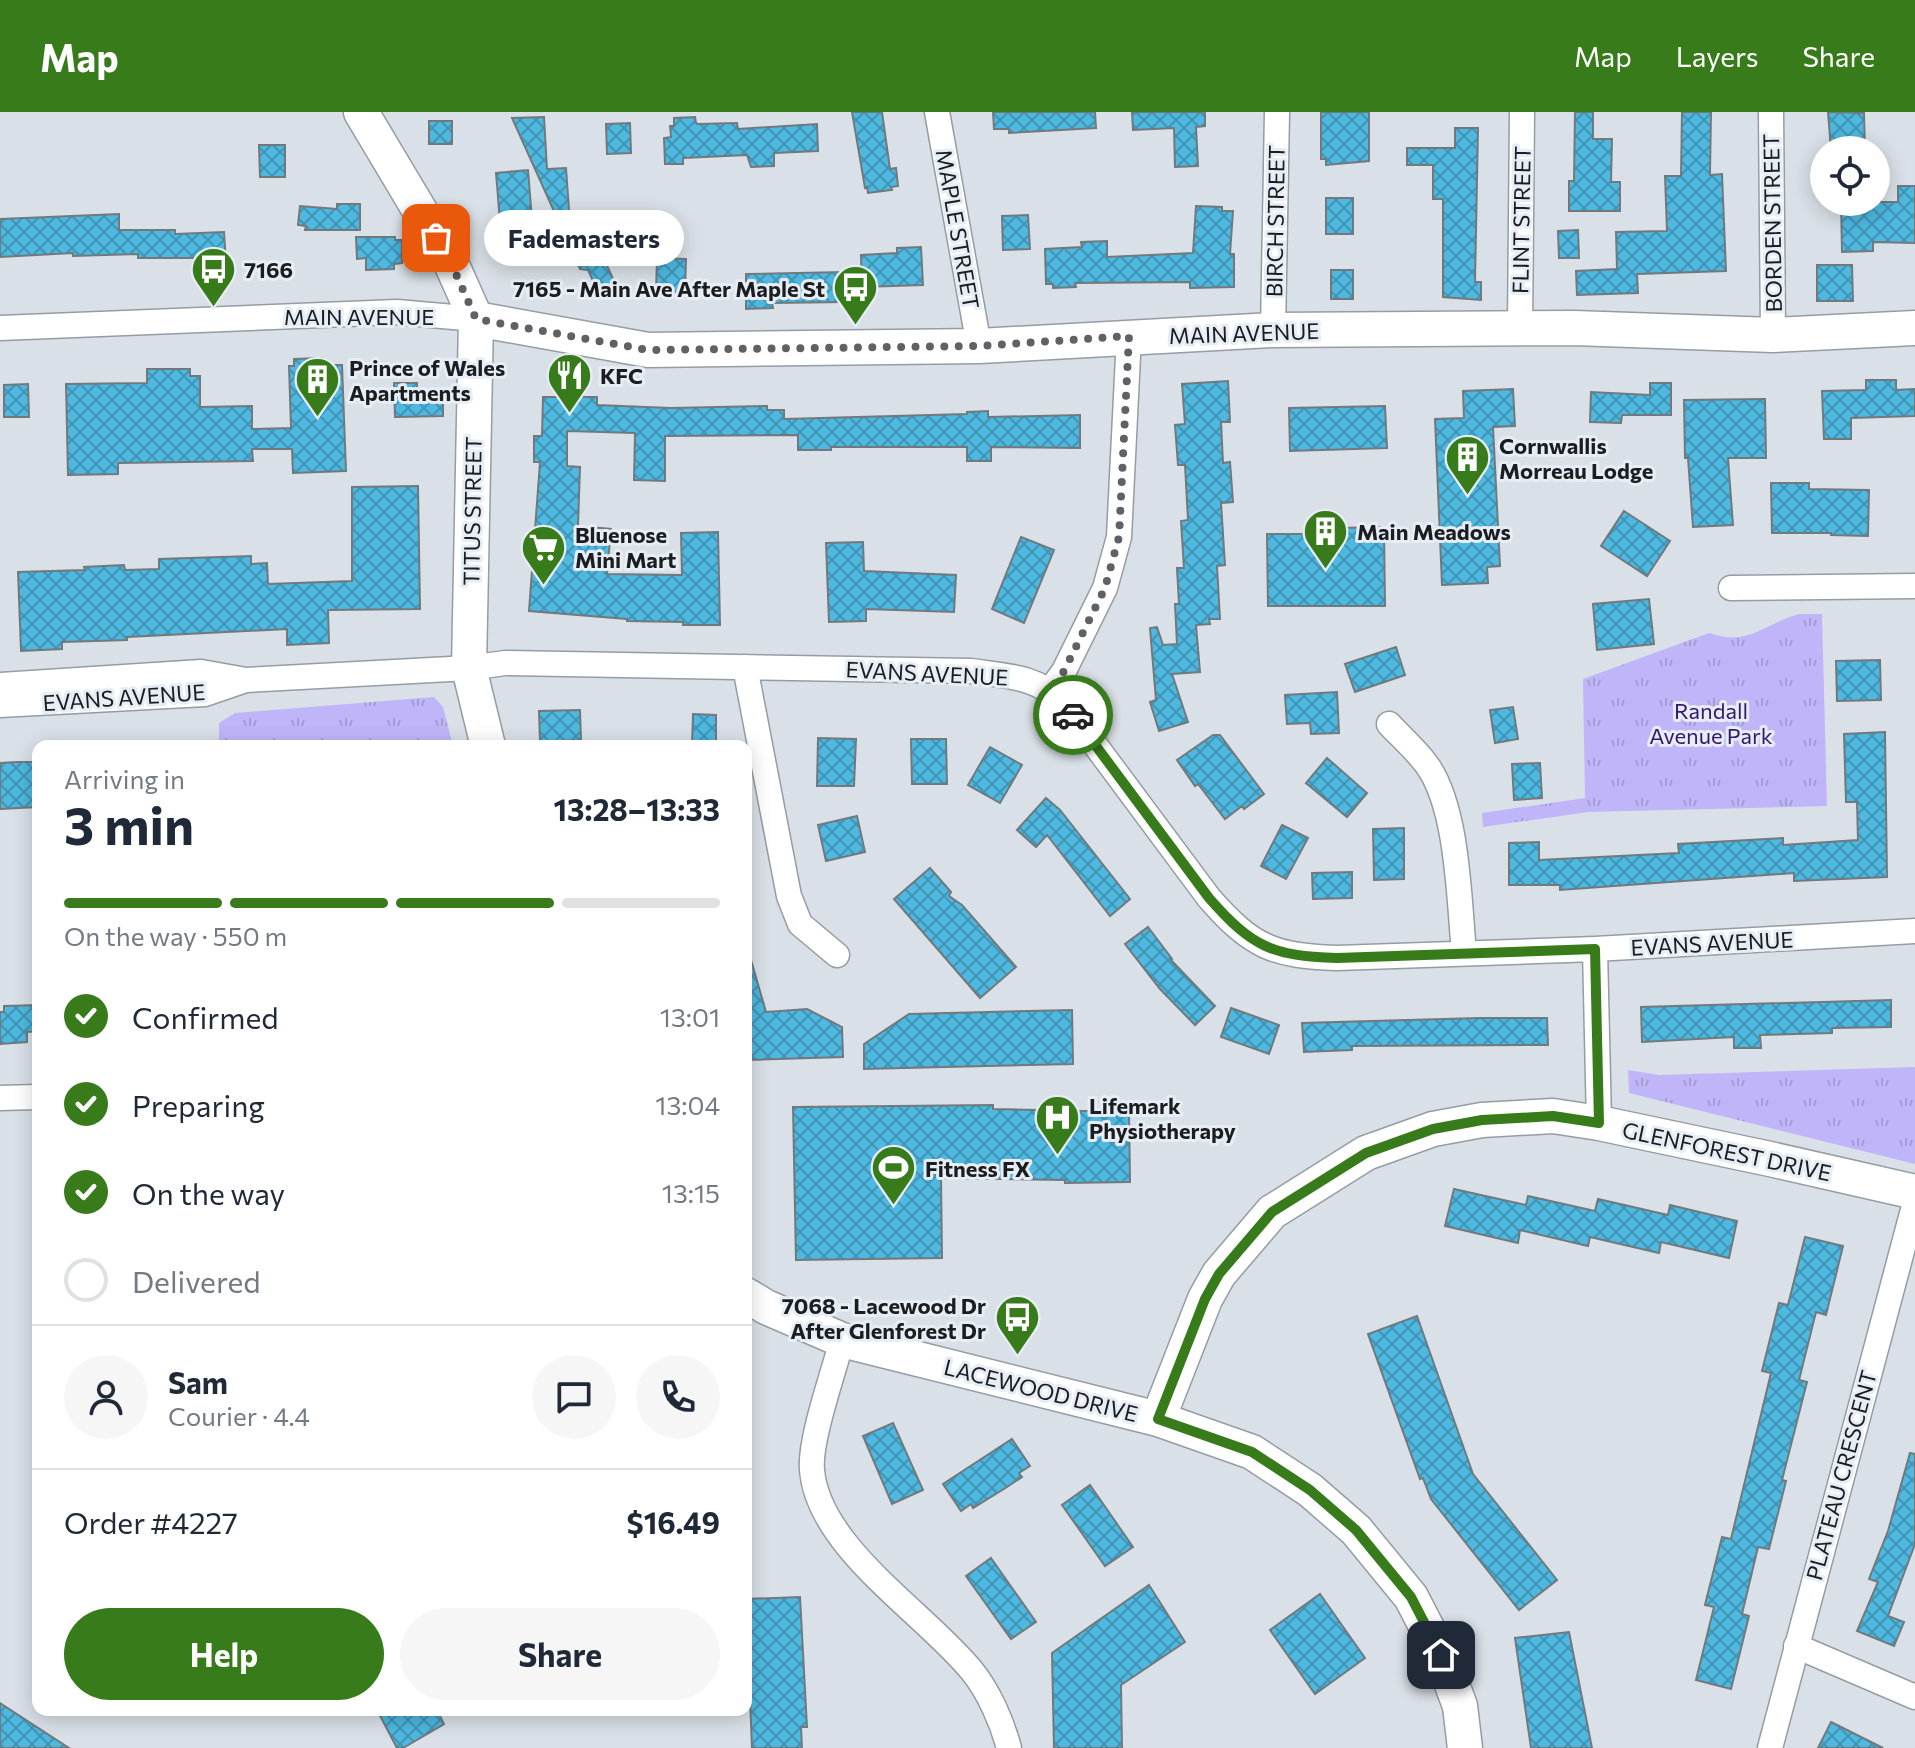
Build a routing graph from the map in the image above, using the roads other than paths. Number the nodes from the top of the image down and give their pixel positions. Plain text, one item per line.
1 (361, 112) edge
2 (937, 112) edge
3 (1277, 112) edge
4 (1522, 112) edge
5 (1771, 112) edge
6 (476, 319) junction
7 (0, 328) edge
8 (1915, 328) edge
9 (1520, 329) junction
10 (1273, 330) junction
11 (1773, 335) junction
12 (1129, 336) junction
13 (979, 346) junction
14 (1915, 586) edge
15 (1731, 588) dead end
16 (745, 667) junction
17 (469, 668) junction
18 (246, 680) junction
19 (0, 685) edge
20 (1051, 689) junction
21 (0, 705) edge
22 (1389, 724) dead end
23 (487, 740) edge
24 (1915, 931) edge
25 (1595, 949) junction
26 (1464, 953) junction
27 (837, 955) dead end
28 (32, 1097) edge
29 (0, 1098) edge
30 (1599, 1123) junction
31 (1915, 1192) edge
32 (1915, 1202) edge
33 (752, 1299) edge
34 (842, 1340) junction
35 (1158, 1419) junction
36 (1796, 1646) junction
37 (1915, 1697) edge
38 (1009, 1748) edge
39 (1465, 1748) edge
40 (1770, 1748) edge

1 - 6 street, TITUS STREET
2 - 13 street, MAPLE STREET
3 - 10 street, BIRCH STREET
4 - 9 street, FLINT STREET
5 - 11 street, BORDEN STREET
6 - 7 street, MAIN AVENUE
6 - 13 street, MAIN AVENUE
6 - 17 street, TITUS STREET
8 - 11 street, MAIN AVENUE
9 - 10 street, MAIN AVENUE
9 - 11 street, MAIN AVENUE
10 - 12 street, MAIN AVENUE
12 - 13 street, MAIN AVENUE
12 - 20 street
14 - 15 street
16 - 17 street, EVANS AVENUE
16 - 20 street, EVANS AVENUE
16 - 27 street
17 - 18 street, EVANS AVENUE
17 - 23 street, TITUS STREET
18 - 19 street, EVANS AVENUE
18 - 21 street, EVANS AVENUE
20 - 26 street, EVANS AVENUE
22 - 26 street
24 - 25 street, EVANS AVENUE
25 - 26 street, EVANS AVENUE
25 - 30 street
28 - 29 street
30 - 31 street, GLENFOREST DRIVE
30 - 35 street, GLENFOREST DRIVE
32 - 36 street, PLATEAU CRESCENT
33 - 34 street, LACEWOOD DRIVE
34 - 35 street, LACEWOOD DRIVE
34 - 38 street
35 - 39 street, LACEWOOD DRIVE
36 - 37 street
36 - 40 street, PLATEAU CRESCENT

